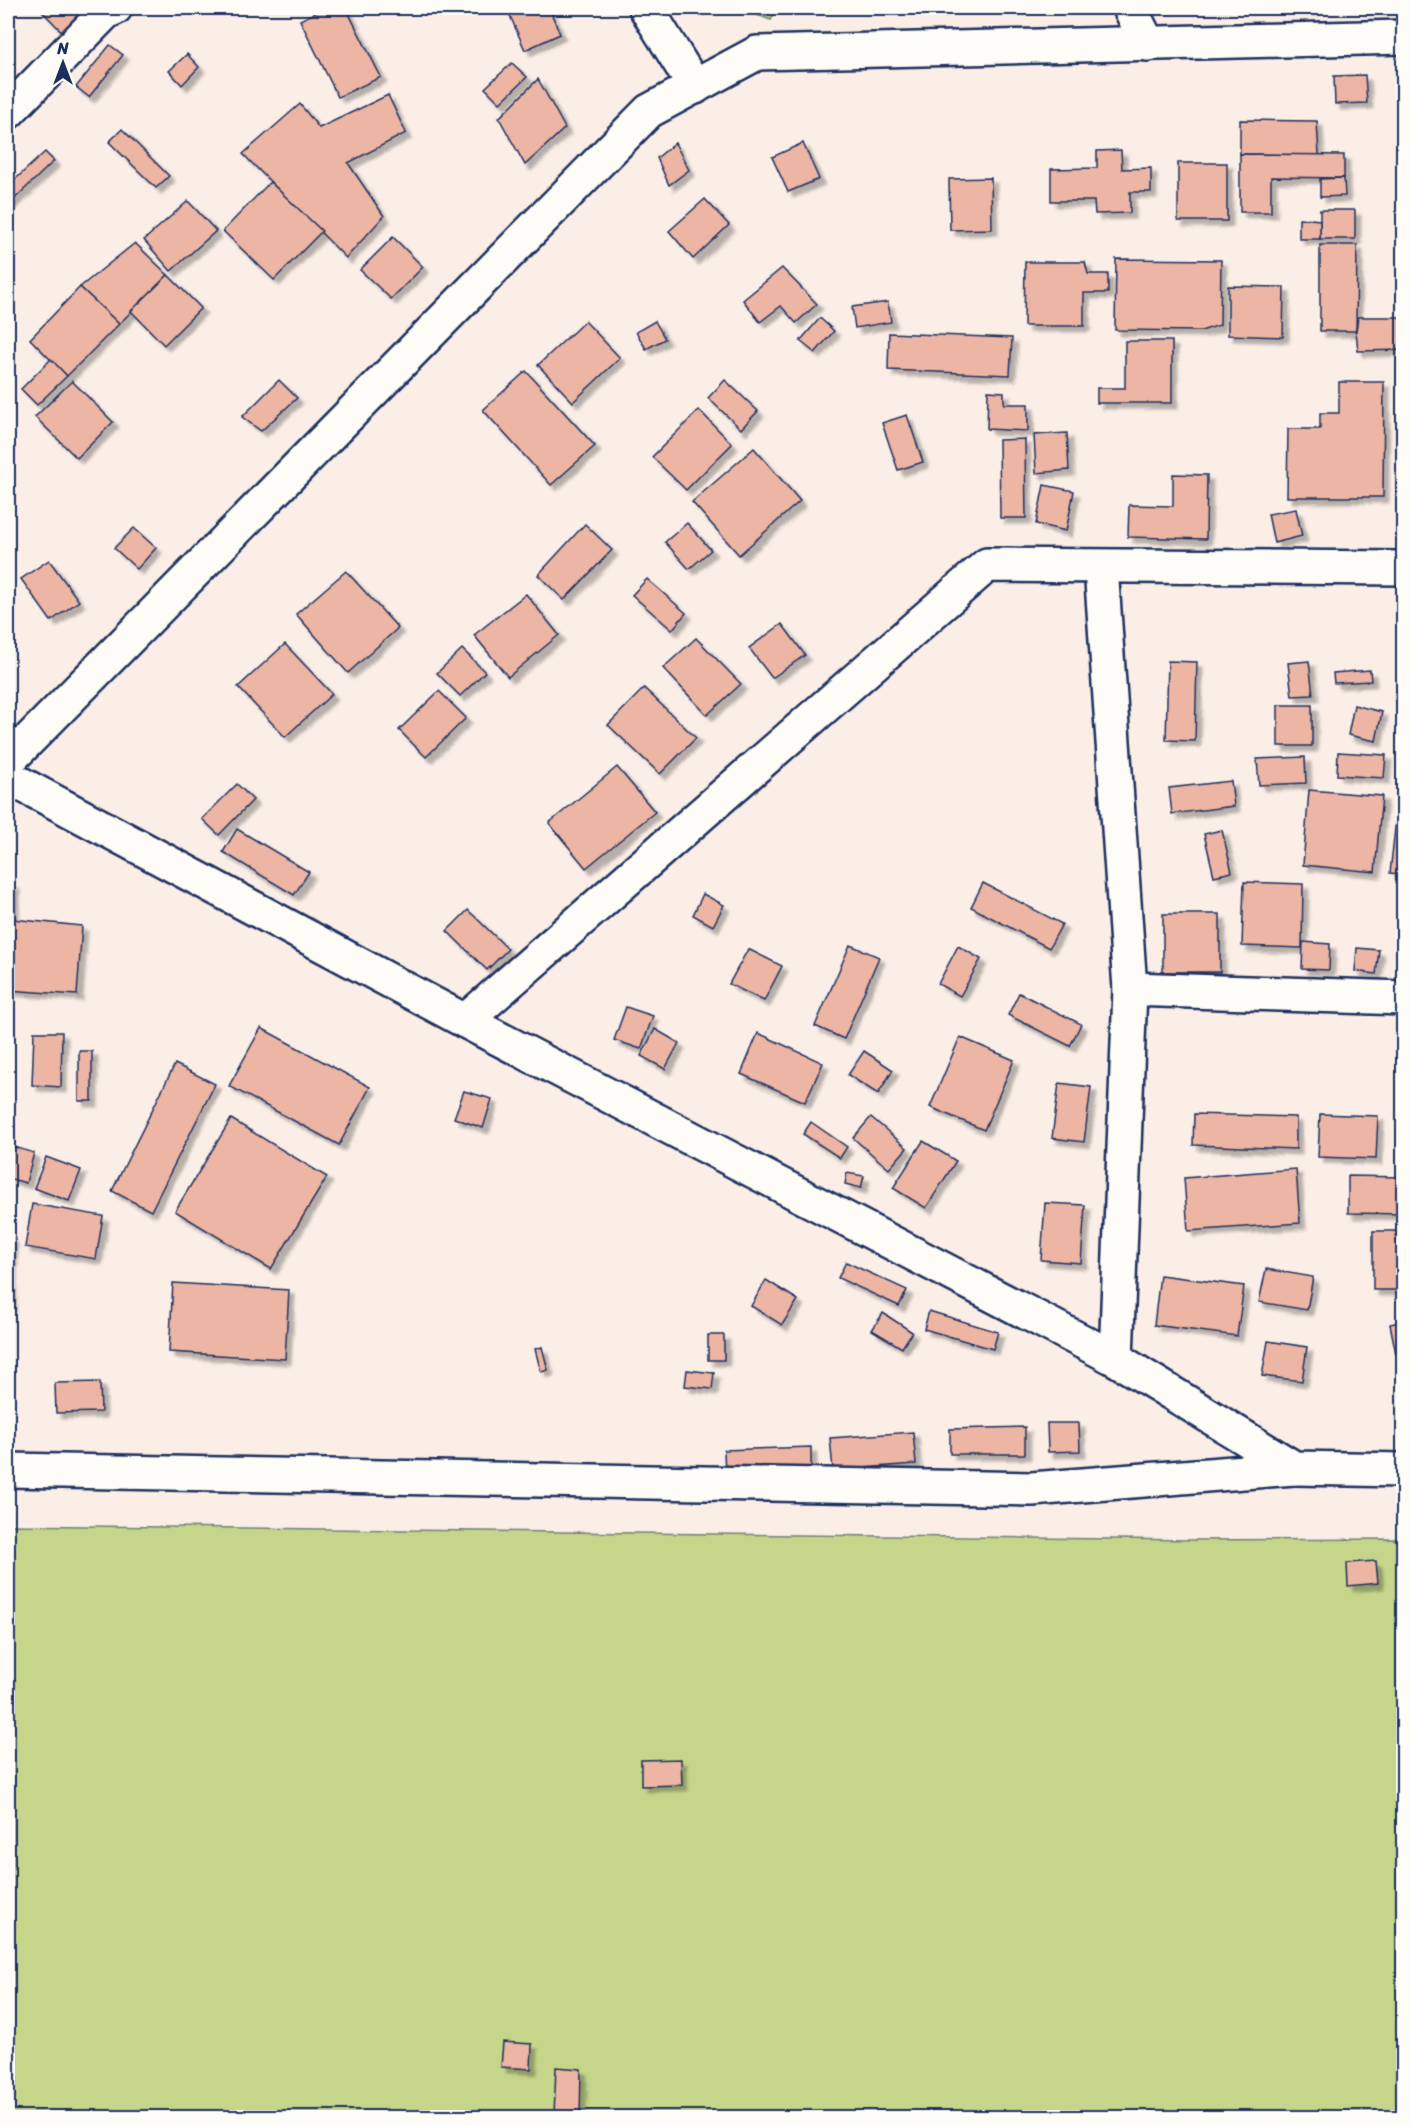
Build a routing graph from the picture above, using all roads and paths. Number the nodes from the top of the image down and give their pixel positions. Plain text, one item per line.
1 (646, 8) edge
2 (1130, 8) edge
3 (109, 9) edge
4 (1404, 37) edge
5 (1148, 44) junction
6 (695, 87) junction
7 (8, 112) edge
8 (1101, 567) junction
9 (1404, 568) edge
10 (8, 761) edge
11 (8, 777) edge
12 (1130, 989) junction
13 (1404, 998) edge
14 (465, 1021) junction
15 (1116, 1359) junction
16 (1294, 1468) junction
17 (8, 1470) edge
18 (1404, 1470) edge

1 - 6 street
2 - 5 street
3 - 7 street
4 - 5 street
5 - 6 street
6 - 10 street
8 - 9 street
8 - 12 street
8 - 14 street
11 - 14 street
12 - 13 street
12 - 15 street
14 - 15 street
15 - 16 street
16 - 17 street
16 - 18 street

